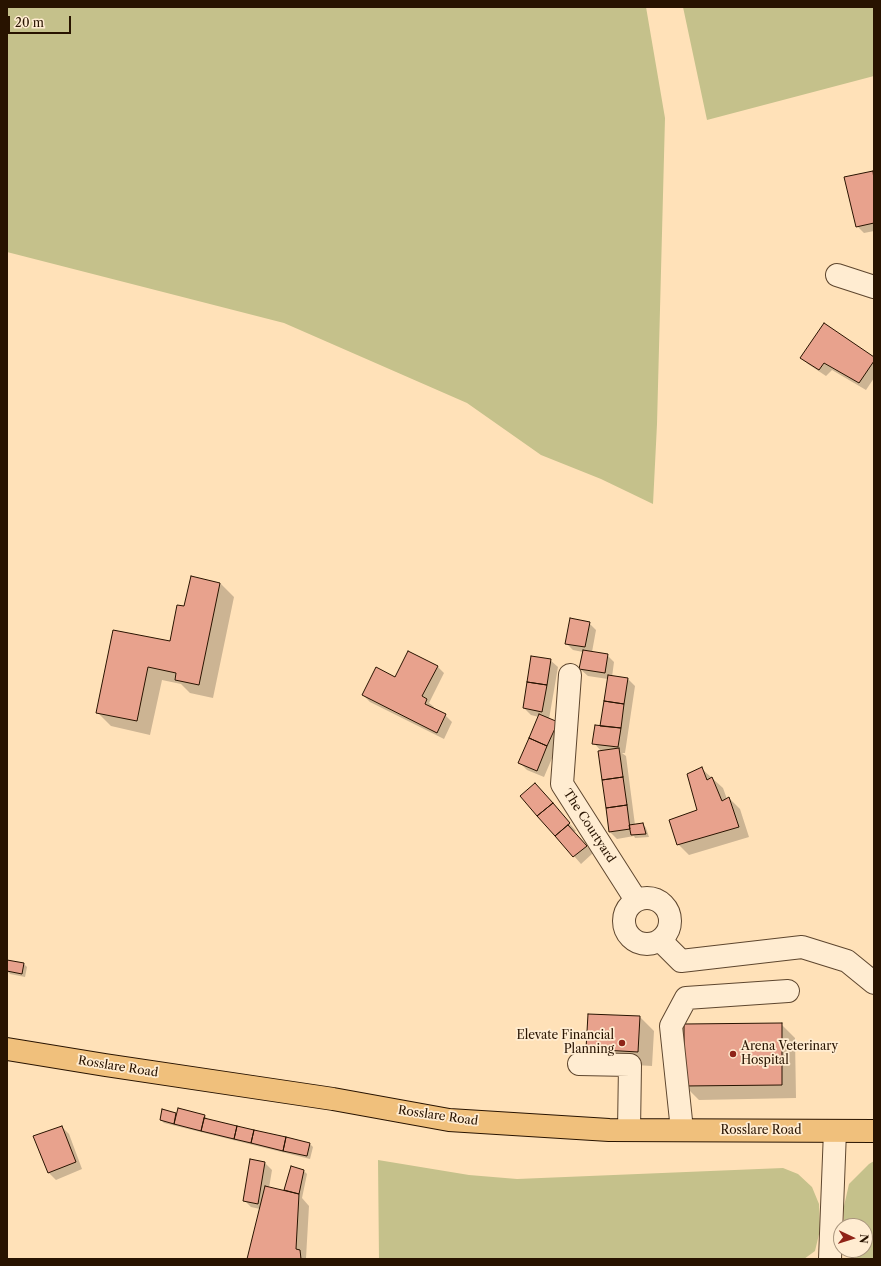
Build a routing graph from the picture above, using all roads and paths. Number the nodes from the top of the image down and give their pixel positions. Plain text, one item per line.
1 (837, 275) dead end
2 (874, 287) edge
3 (570, 675) dead end
4 (636, 900) junction
5 (660, 940) junction
6 (874, 984) edge
7 (788, 991) dead end
8 (7, 1049) edge
9 (579, 1064) dead end
10 (629, 1130) junction
11 (682, 1130) junction
12 (835, 1131) junction
13 (874, 1131) edge
14 (830, 1259) edge

1 - 2 street
3 - 4 street, The Courtyard
4 - 5 street
4 - 5 street
5 - 6 street
7 - 11 street
8 - 10 main road, Rosslare Road
9 - 10 street
10 - 11 main road, Rosslare Road
11 - 12 main road, Rosslare Road
12 - 13 main road, Rosslare Road
12 - 14 street

